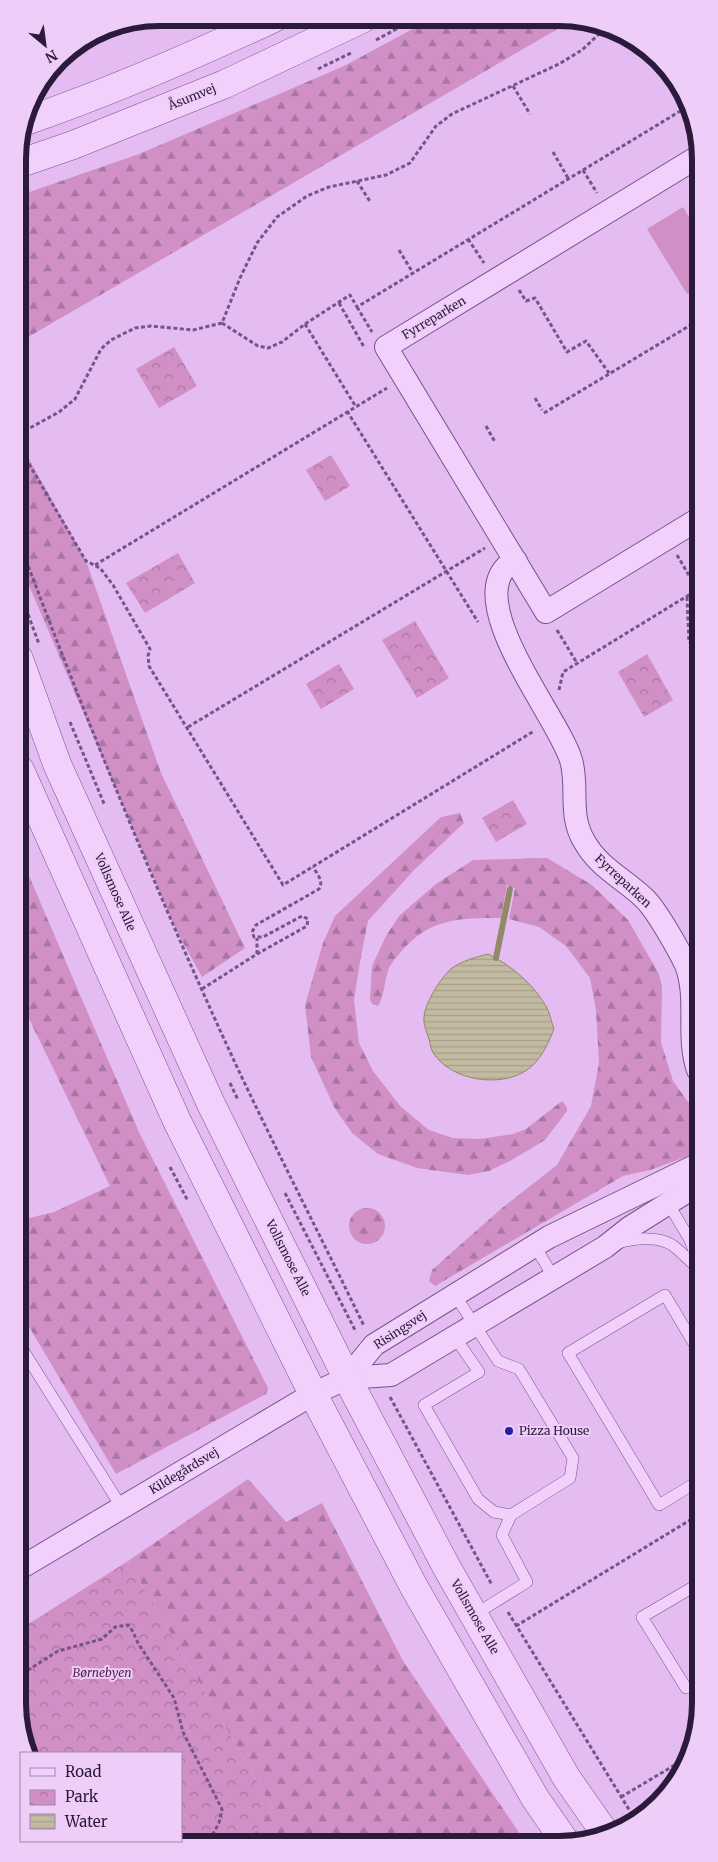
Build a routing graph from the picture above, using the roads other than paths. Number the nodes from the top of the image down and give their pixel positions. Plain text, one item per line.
1 (255, 27) edge
2 (346, 27) edge
3 (33, 119) edge
4 (692, 160) edge
5 (27, 161) edge
6 (692, 523) edge
7 (516, 561) junction
8 (30, 655) edge
9 (27, 785) edge
10 (691, 975) edge
11 (691, 1168) edge
12 (691, 1189) edge
13 (639, 1194) junction
14 (668, 1203) junction
15 (691, 1244) edge
16 (535, 1246) junction
17 (605, 1247) junction
18 (691, 1262) edge
19 (554, 1278) junction
20 (455, 1295) junction
21 (474, 1325) junction
22 (454, 1336) junction
23 (691, 1339) edge
24 (26, 1355) edge
25 (347, 1378) junction
26 (314, 1394) junction
27 (691, 1485) edge
28 (122, 1508) junction
29 (510, 1516) junction
30 (26, 1565) edge
31 (691, 1588) edge
32 (474, 1615) junction
33 (686, 1688) dead end
34 (602, 1828) edge
35 (561, 1836) edge

1 - 3 street
2 - 5 street, Åsumvej
4 - 7 street, Fyrreparken
6 - 7 street, Fyrreparken
7 - 10 street, Fyrreparken
8 - 25 street, Vollsmose Alle
9 - 26 street
11 - 13 street, Risingsvej
12 - 14 street
13 - 14 lane
13 - 16 street, Risingsvej
14 - 15 lane
14 - 17 street
16 - 19 lane
16 - 20 street, Risingsvej
17 - 18 lane
17 - 19 street
19 - 21 street
20 - 21 lane
20 - 25 street, Risingsvej
21 - 22 street
21 - 29 lane
22 - 25 street
22 - 29 lane
23 - 27 lane
24 - 28 lane
25 - 26 street, Kildegårdsvej
25 - 32 street, Vollsmose Alle
26 - 28 street, Kildegårdsvej
26 - 35 street
28 - 30 street, Kildegårdsvej
29 - 32 lane
31 - 33 lane
32 - 34 street, Vollsmose Alle

